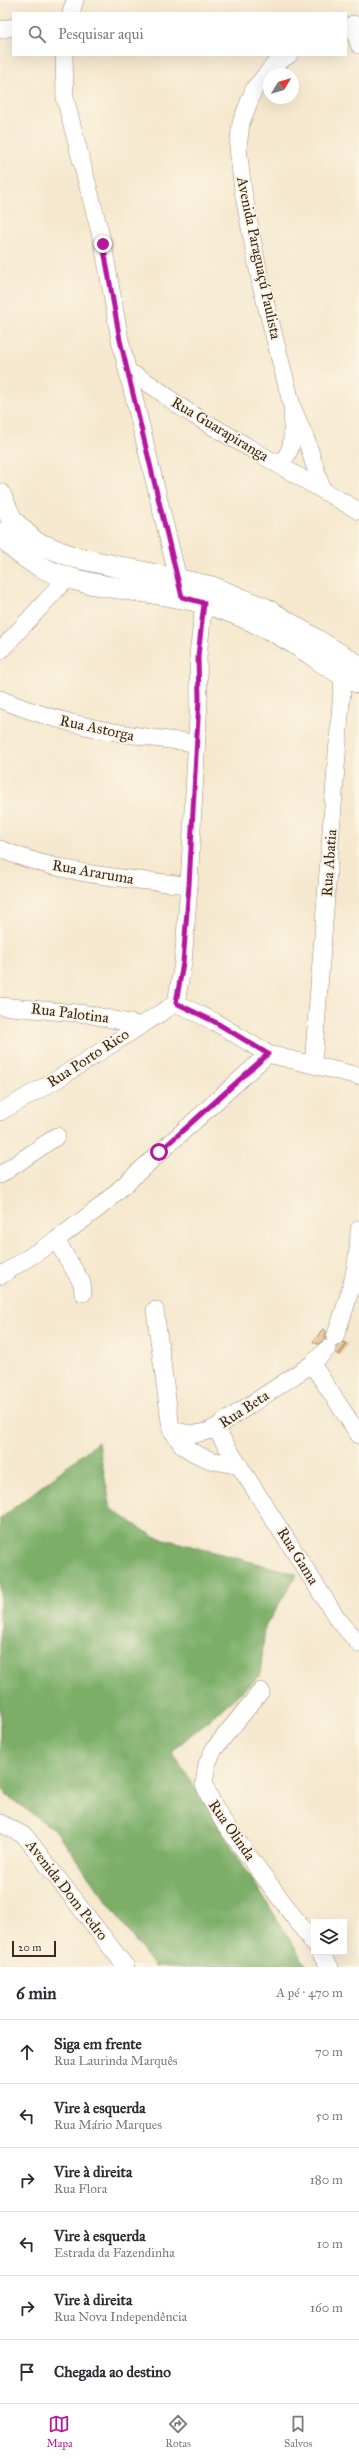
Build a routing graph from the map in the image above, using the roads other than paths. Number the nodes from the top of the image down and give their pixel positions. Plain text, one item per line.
1 (75, 0) edge
2 (70, 12) edge
3 (353, 25) edge
4 (12, 26) edge
5 (0, 30) edge
6 (359, 45) edge
7 (64, 56) edge
8 (288, 56) edge
9 (130, 373) junction
10 (163, 394) junction
11 (137, 403) junction
12 (292, 406) junction
13 (280, 466) junction
14 (317, 486) junction
15 (0, 494) edge
16 (359, 511) edge
17 (0, 532) edge
18 (67, 578) junction
19 (180, 588) junction
20 (204, 603) junction
21 (0, 651) edge
22 (352, 672) edge
23 (0, 699) edge
24 (196, 743) junction
25 (0, 850) edge
26 (189, 885) junction
27 (176, 1003) junction
28 (0, 1006) edge
29 (138, 1025) junction
30 (268, 1054) junction
31 (313, 1065) junction
32 (359, 1076) edge
33 (0, 1112) edge
34 (56, 1136) dead end
35 (0, 1175) edge
36 (359, 1229) edge
37 (56, 1240) junction
38 (359, 1251) edge
39 (0, 1276) edge
40 (84, 1293) dead end
41 (155, 1310) dead end
42 (312, 1364) junction
43 (215, 1428) junction
44 (171, 1430) junction
45 (359, 1435) edge
46 (240, 1466) junction
47 (359, 1644) edge
48 (261, 1691) dead end
49 (0, 1823) edge
50 (311, 1940) edge
51 (321, 1955) edge
52 (126, 1967) edge
53 (330, 1967) edge

1 - 2 street
3 - 6 street
4 - 5 street
7 - 9 street
8 - 12 street, Avenida Paraguaçú Paulista
9 - 10 street, Rua Guarapiranga
9 - 11 street
10 - 11 street
10 - 13 street, Rua Guarapiranga
11 - 19 street
12 - 13 street, Avenida Paraguaçú Paulista
12 - 14 street, Avenida Paraguaçú Paulista
13 - 14 street, Rua Guarapiranga
14 - 16 street
15 - 19 main road
17 - 18 main road
18 - 19 main road
18 - 21 street
19 - 20 main road
19 - 22 main road
20 - 22 main road
20 - 24 street
22 - 31 street, Rua Abatia
23 - 24 street, Rua Astorga
24 - 26 street
25 - 26 street, Rua Araruma
26 - 27 street
27 - 29 street, Rua Porto Rico
27 - 30 street
28 - 29 street, Rua Palotina
29 - 33 street, Rua Porto Rico
30 - 31 street
30 - 37 street
31 - 32 street
34 - 35 street
36 - 38 street
37 - 39 street
37 - 40 street
38 - 42 street, Rua Beta
41 - 44 street
42 - 43 street, Rua Beta
42 - 45 street
43 - 44 street, Rua Beta
43 - 46 street, Rua Gama
44 - 46 street
46 - 47 street, Rua Gama
48 - 50 street, Rua Olinda
49 - 52 street, Avenida Dom Pedro
51 - 53 street

